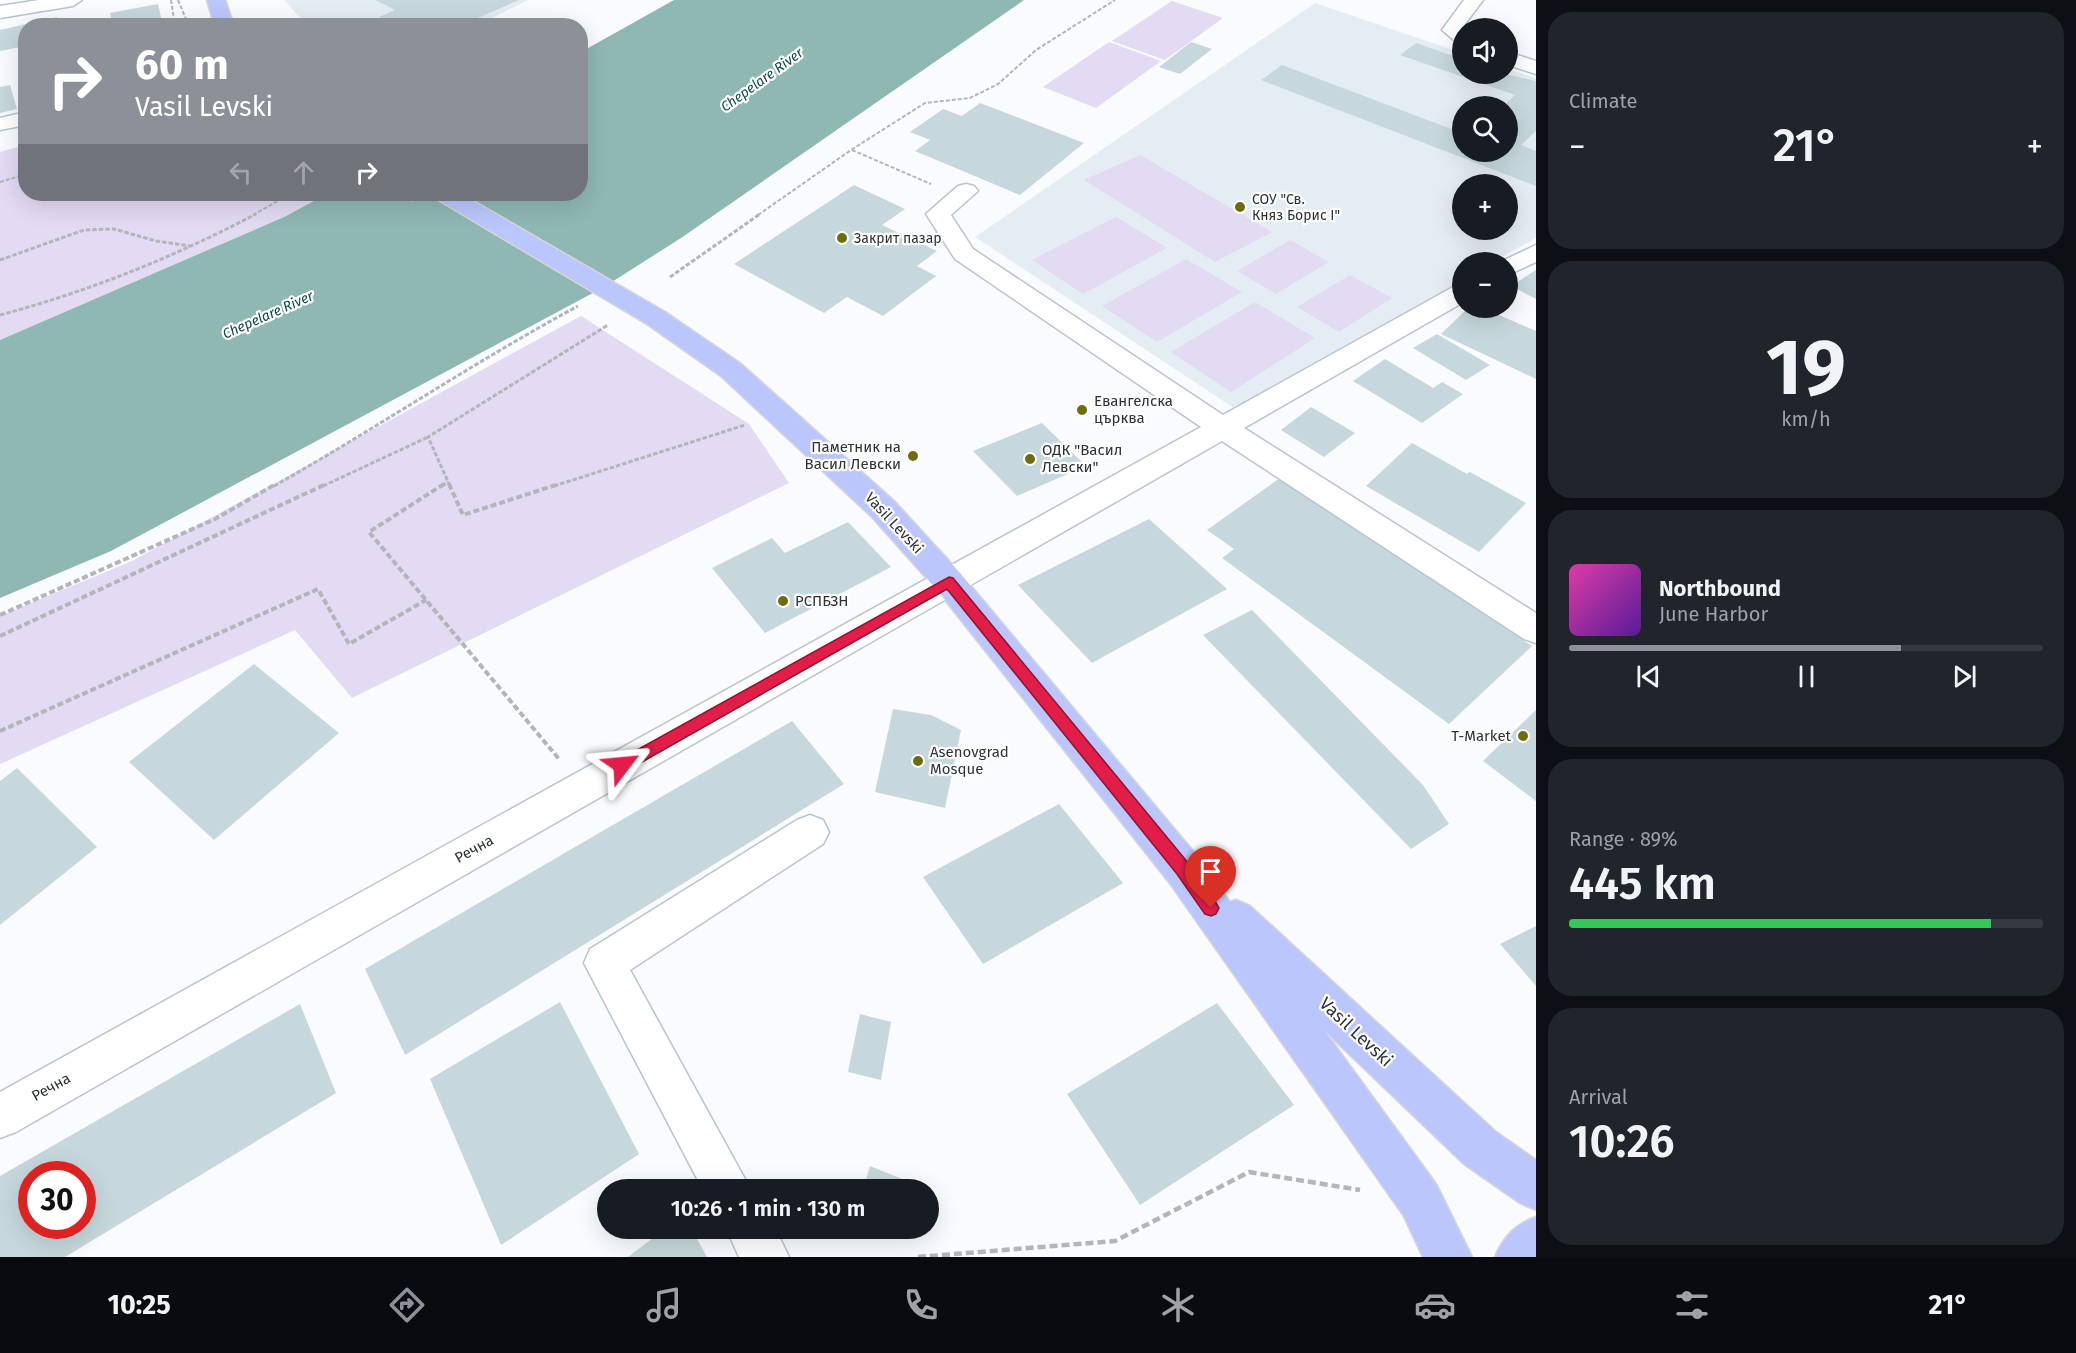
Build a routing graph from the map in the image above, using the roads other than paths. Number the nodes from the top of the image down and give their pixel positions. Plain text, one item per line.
1 (216, 0) edge
2 (1474, 0) edge
3 (68, 1) edge
4 (0, 12) edge
5 (222, 18) edge
6 (1461, 18) edge
7 (1518, 62) edge
8 (1536, 68) edge
9 (18, 120) edge
10 (0, 124) edge
11 (963, 194) road end
12 (455, 201) edge
13 (1536, 252) edge
14 (1518, 262) edge
15 (1452, 299) edge
16 (1223, 428) junction
17 (949, 582) junction
18 (1536, 630) edge
19 (810, 832) dead end
20 (1183, 869) junction
21 (0, 1116) edge
22 (722, 1179) edge
23 (1536, 1187) edge
24 (755, 1239) edge
25 (1536, 1240) edge
26 (765, 1257) edge
27 (1448, 1257) edge
28 (1518, 1257) edge

1 - 5 main road
2 - 6 street
3 - 4 street
7 - 8 street
9 - 10 street
11 - 16 street
12 - 17 main road, Vasil Levski
13 - 14 street
15 - 16 street, Речна
16 - 17 street, Речна
16 - 18 street
17 - 20 main road, Vasil Levski
17 - 21 street, Речна
19 - 22 street
20 - 23 main road, Vasil Levski
20 - 27 main road, Vasil Levski
24 - 26 street
25 - 28 main road

